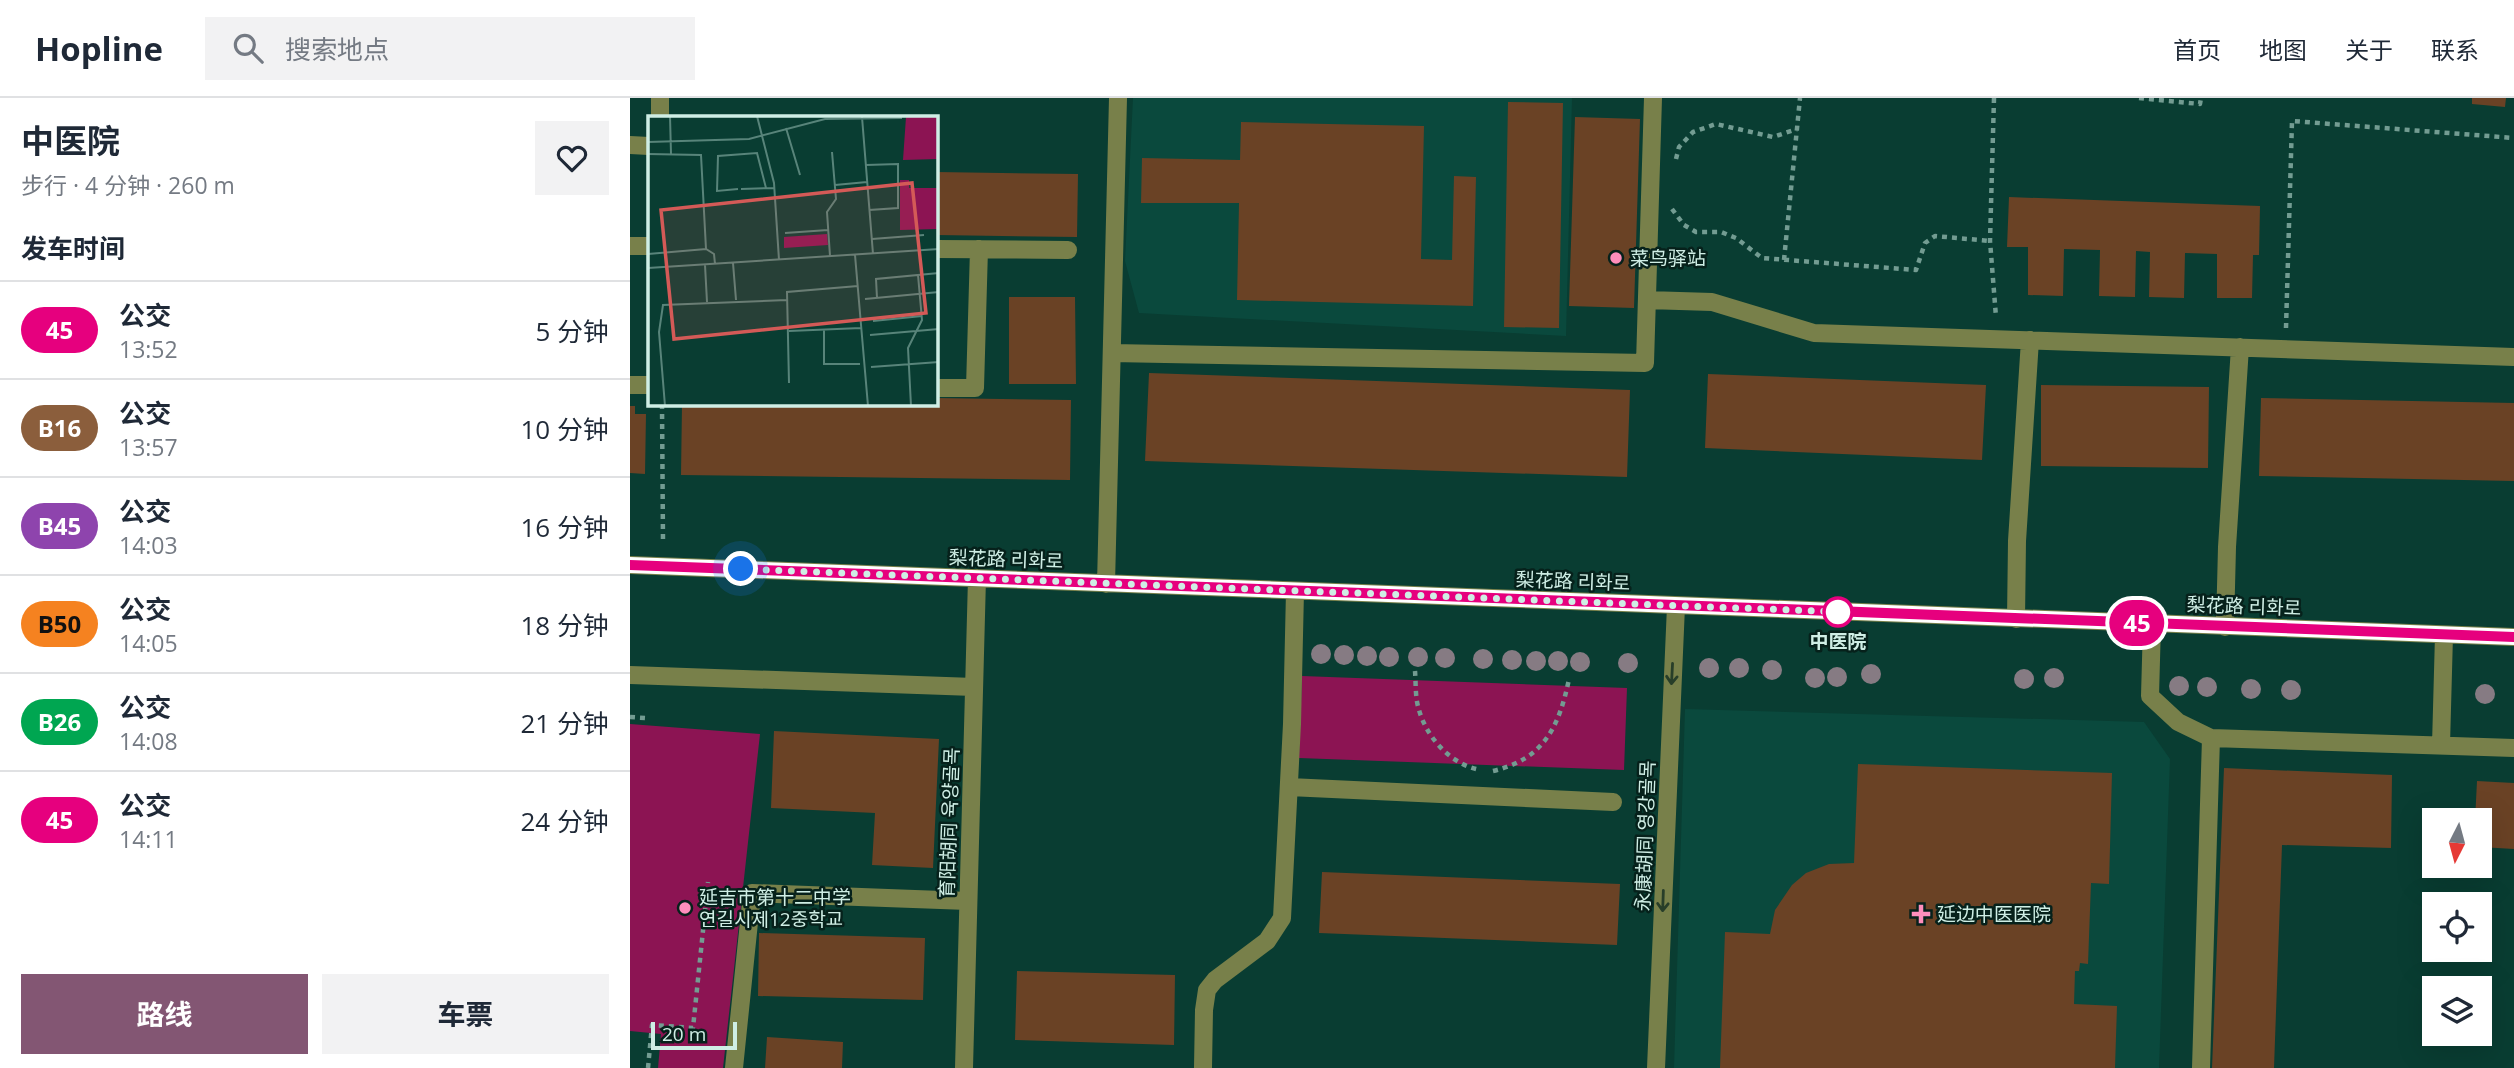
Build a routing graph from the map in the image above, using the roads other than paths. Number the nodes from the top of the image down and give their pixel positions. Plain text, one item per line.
1 (660, 98) edge
2 (1118, 98) edge
3 (1653, 98) edge
4 (660, 116) edge
5 (630, 145) edge
6 (648, 146) edge
7 (630, 246) edge
8 (648, 246) edge
9 (938, 249) edge
10 (979, 249) junction
11 (1068, 250) dead end
12 (1647, 300) junction
13 (2030, 340) junction
14 (2240, 347) junction
15 (1112, 353) junction
16 (2514, 357) edge
17 (630, 385) edge
18 (648, 385) edge
19 (938, 388) edge
20 (630, 565) edge
21 (977, 578) junction
22 (1106, 584) junction
23 (1295, 591) junction
24 (1676, 606) junction
25 (2016, 619) junction
26 (2152, 624) junction
27 (2225, 627) junction
28 (2444, 635) junction
29 (2514, 637) edge
30 (630, 675) edge
31 (974, 687) junction
32 (2211, 738) junction
33 (2441, 745) junction
34 (2514, 748) edge
35 (1289, 787) junction
36 (1613, 802) dead end
37 (968, 901) junction
38 (734, 1068) edge
39 (964, 1068) edge
40 (1203, 1068) edge
41 (1656, 1068) edge
42 (2201, 1068) edge

1 - 4 street
2 - 15 street
3 - 12 street
5 - 6 street
7 - 8 street
9 - 10 street
10 - 11 street
10 - 19 street
12 - 13 street
12 - 15 street
13 - 14 street
13 - 25 street
14 - 16 street
14 - 27 street
15 - 22 street
17 - 18 street
20 - 21 street, 梨花路 리화로
21 - 22 street, 梨花路 리화로
21 - 31 street, 育阳胡同 육양골목
22 - 23 street, 梨花路 리화로
23 - 24 street, 梨花路 리화로
23 - 35 street
24 - 25 street, 梨花路 리화로
24 -> 41 street, 永康胡同 영강골목
25 - 26 street, 梨花路 리화로
26 - 27 street, 梨花路 리화로
26 - 32 street
27 - 28 street, 梨花路 리화로
28 - 29 street, 梨花路 리화로
28 - 33 street
30 - 31 street
31 - 37 street, 育阳胡同 육양골목
32 - 33 street
32 - 42 street
33 - 34 street
35 - 36 street
35 - 40 street
37 - 38 street
37 - 39 street, 育阳胡同 육양골목

